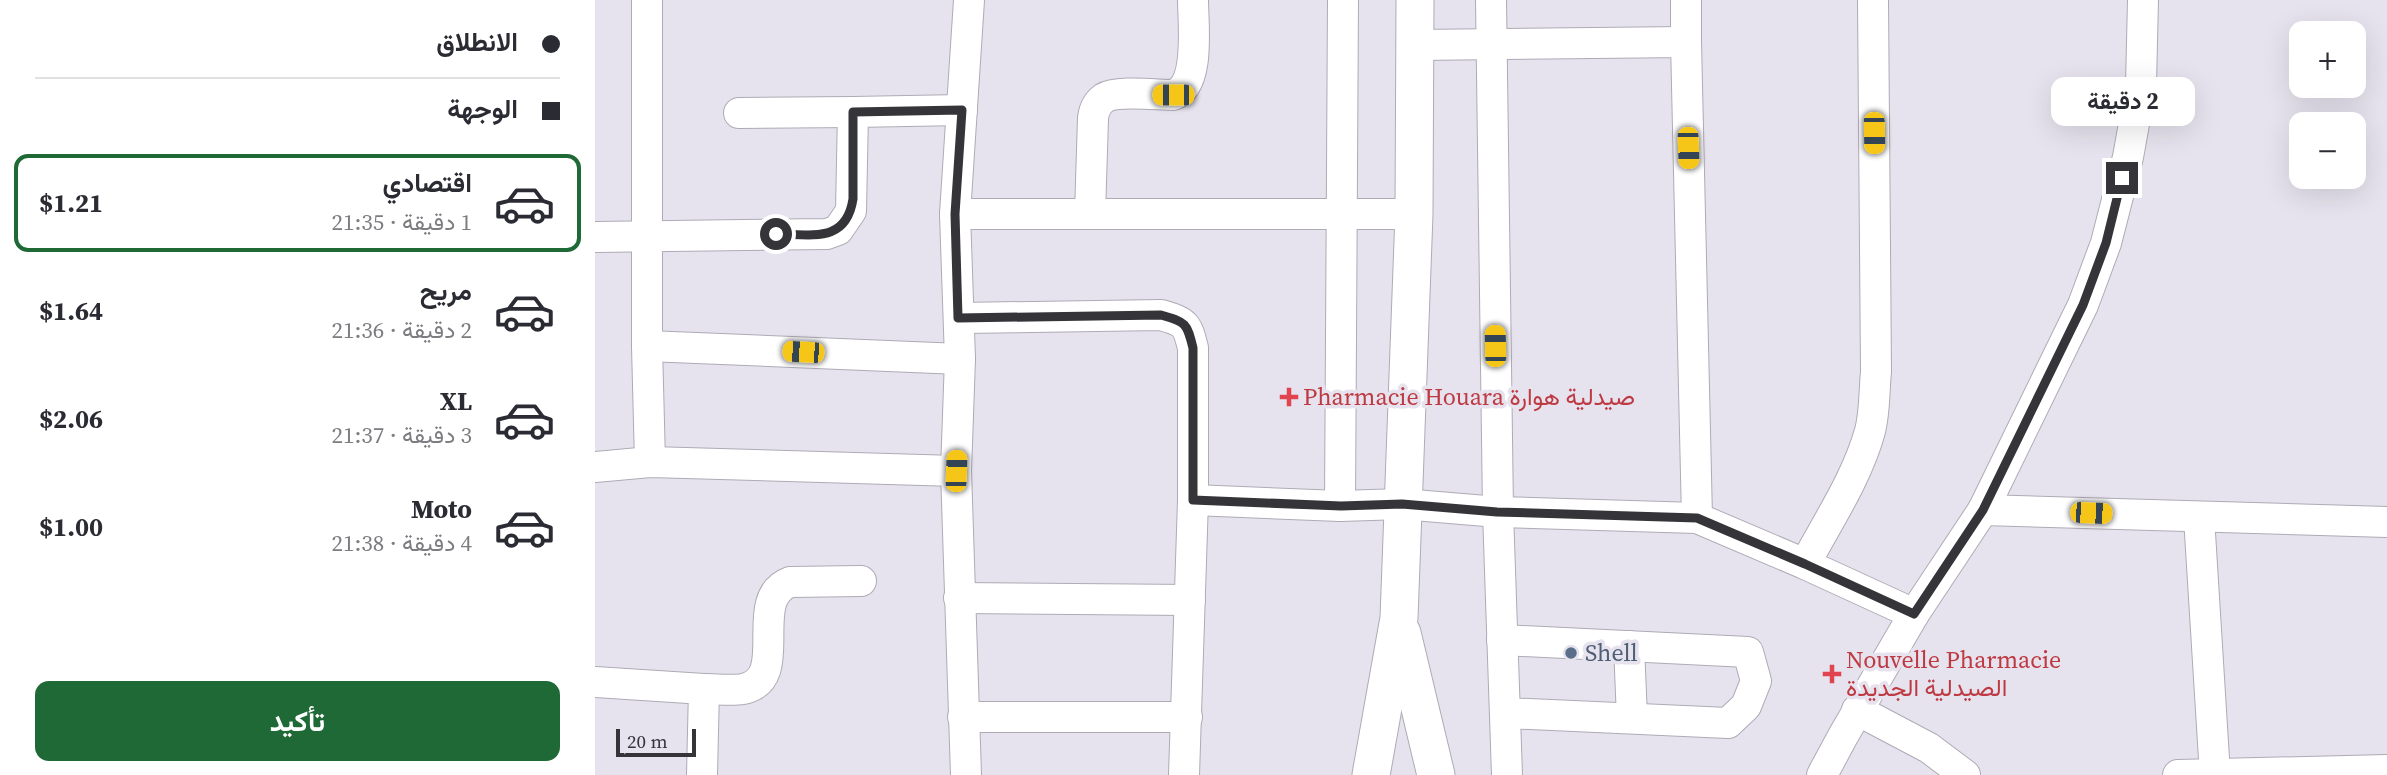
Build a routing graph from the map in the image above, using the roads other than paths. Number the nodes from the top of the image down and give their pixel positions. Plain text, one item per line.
1 (647, 0) edge
2 (969, 0) edge
3 (1193, 0) edge
4 (1343, 0) edge
5 (1415, 0) edge
6 (1491, 0) edge
7 (1686, 0) edge
8 (1873, 0) edge
9 (2143, 0) edge
10 (1492, 42) junction
11 (1686, 42) junction
12 (1415, 45) junction
13 (962, 110) junction
14 (853, 112) junction
15 (739, 113) dead end
16 (955, 214) junction
17 (1090, 214) junction
18 (1341, 214) junction
19 (1414, 214) junction
20 (648, 234) junction
21 (595, 237) edge
22 (958, 318) junction
23 (647, 346) junction
24 (960, 359) junction
25 (650, 462) junction
26 (595, 467) edge
27 (956, 471) junction
28 (1193, 500) junction
29 (1402, 504) junction
30 (1341, 506) junction
31 (1983, 510) junction
32 (1497, 512) junction
33 (2199, 517) junction
34 (1697, 518) junction
35 (2387, 522) edge
36 (1805, 564) junction
37 (861, 582) dead end
38 (959, 598) junction
39 (1190, 600) junction
40 (1914, 614) junction
41 (1399, 618) junction
42 (1502, 640) junction
43 (1629, 646) junction
44 (595, 682) edge
45 (704, 689) junction
46 (1505, 713) junction
47 (964, 717) junction
48 (1187, 717) junction
49 (1632, 719) junction
50 (1850, 723) junction
51 (2387, 770) edge
52 (2215, 774) edge
53 (702, 775) edge
54 (966, 775) edge
55 (1184, 775) edge
56 (1371, 775) edge
57 (1436, 775) edge
58 (1507, 775) edge
59 (1822, 775) edge
60 (1835, 775) edge
61 (1965, 775) edge
62 (2178, 775) edge

1 - 20 street
2 - 13 street
3 - 17 street
4 - 18 street
5 - 12 main road
6 - 10 street
7 - 11 street
8 - 36 street
9 - 31 street
10 - 11 street
10 - 12 street
10 - 32 street
11 - 34 street
12 - 19 main road
13 - 14 street
13 - 16 street
14 - 15 street
14 - 20 street
16 - 17 street
16 - 22 street
17 - 18 street
18 - 19 street
18 - 30 street
19 - 29 main road
20 - 21 street
20 - 23 street
22 - 24 street
22 - 28 street
23 - 24 street
23 - 25 street
24 - 27 street
25 - 26 street
25 - 27 street
27 - 38 street
28 - 30 street
28 - 39 street
29 - 30 street
29 - 32 street
29 - 41 main road
31 - 33 street
31 - 40 street
32 - 34 street
32 - 42 street
33 - 35 street
33 - 52 street
34 - 36 street
36 - 40 street
37 - 45 street
38 - 39 street
38 - 47 street
39 - 48 street
40 - 50 street
41 - 56 main road
41 - 57 main road
42 - 43 street
42 - 46 street
43 - 49 street
43 - 49 street
44 - 45 street
45 - 53 street
46 - 49 street
46 - 58 street
47 - 48 street
47 - 54 street
48 - 55 street
50 - 59 street
50 - 60 street
50 - 61 street
51 - 52 street
52 - 62 street

